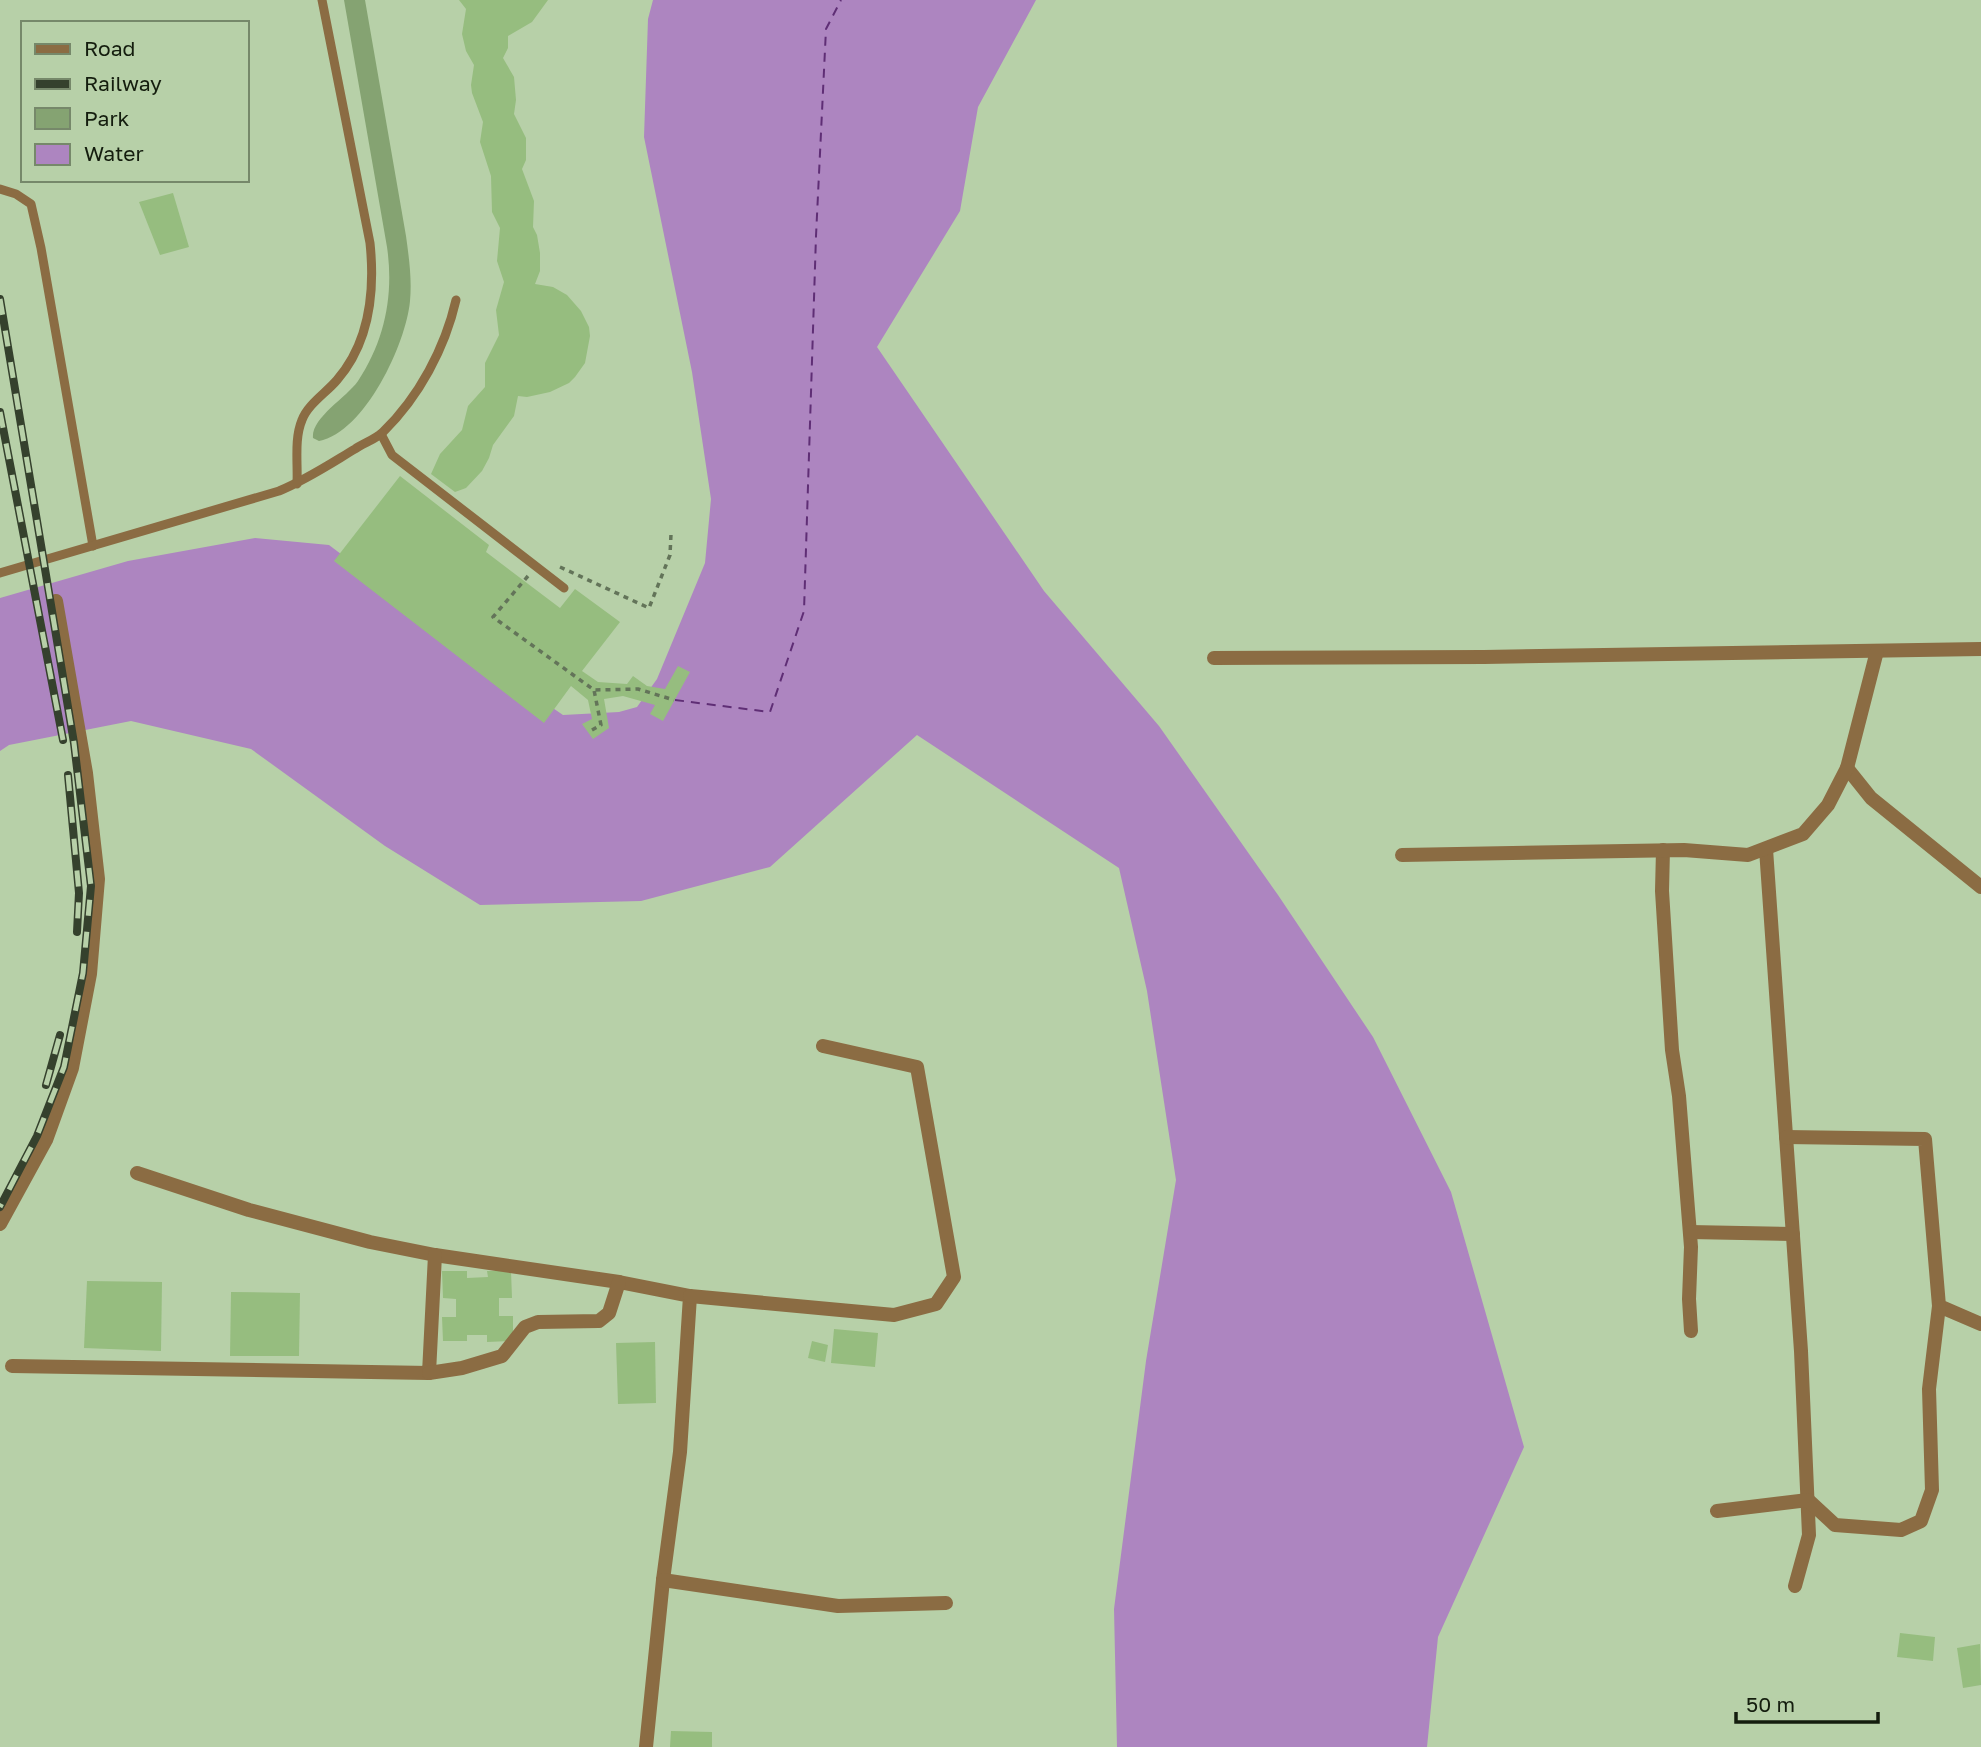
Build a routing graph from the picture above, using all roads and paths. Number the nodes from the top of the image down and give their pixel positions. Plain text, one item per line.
1 (321, 0) edge
2 (0, 189) edge
3 (456, 300) dead end
4 (382, 434) junction
5 (298, 484) junction
6 (671, 534) dead end
7 (93, 546) junction
8 (553, 564) dead end
9 (533, 570) dead end
10 (0, 573) edge
11 (564, 588) dead end
12 (56, 601) dead end
13 (1981, 649) edge
14 (1877, 651) junction
15 (1214, 658) dead end
16 (594, 690) junction
17 (674, 700) dead end
18 (592, 730) dead end
19 (1847, 768) junction
20 (1766, 849) junction
21 (1663, 850) junction
22 (1402, 855) dead end
23 (1981, 887) edge
24 (823, 1046) dead end
25 (1786, 1136) junction
26 (137, 1173) dead end
27 (0, 1224) edge
28 (1689, 1232) junction
29 (1793, 1234) junction
30 (435, 1255) junction
31 (619, 1282) junction
32 (690, 1296) junction
33 (1939, 1306) junction
34 (1981, 1324) edge
35 (1691, 1331) dead end
36 (12, 1366) dead end
37 (429, 1373) junction
38 (1808, 1500) junction
39 (1717, 1511) dead end
40 (663, 1580) junction
41 (1795, 1586) dead end
42 (946, 1603) dead end
43 (646, 1747) edge

1 - 5 lane
2 - 7 lane
3 - 4 lane
4 - 5 lane
4 - 11 lane
5 - 7 lane
6 - 8 path
7 - 10 lane
9 - 16 path
12 - 27 street
13 - 14 street
14 - 15 street
14 - 19 street
16 - 17 path
16 - 18 path
19 - 20 street
19 - 23 street
20 - 21 street
20 - 25 street
21 - 22 street
21 - 28 street
24 - 32 street
25 - 29 street
25 - 33 street
26 - 30 street
28 - 29 street
28 - 35 street
29 - 38 street
30 - 31 street
30 - 37 street
31 - 32 street
31 - 37 street
32 - 40 street
33 - 34 street
33 - 38 street
36 - 37 street
38 - 39 street
38 - 41 street
40 - 42 street
40 - 43 street

